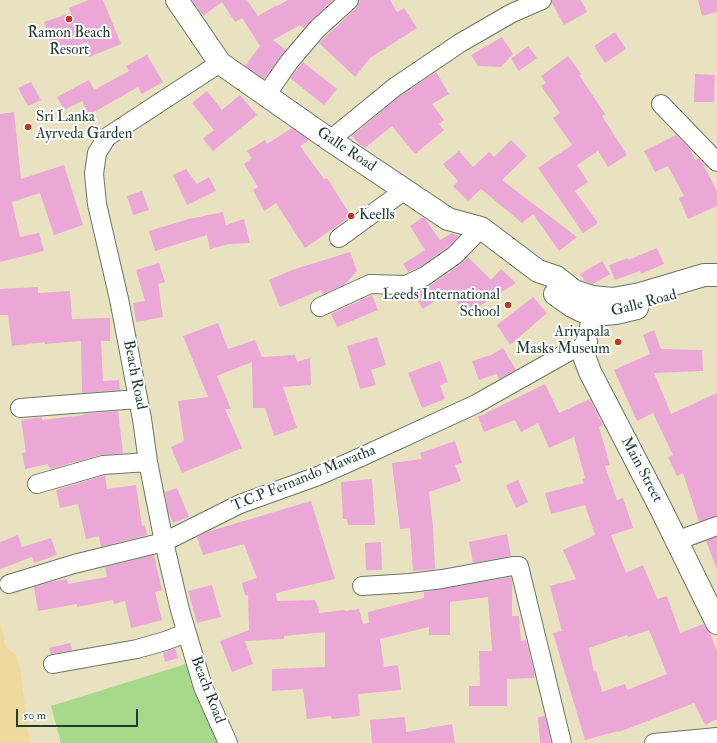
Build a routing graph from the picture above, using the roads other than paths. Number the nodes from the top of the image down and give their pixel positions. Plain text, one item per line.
1 (177, 0) edge
2 (349, 0) edge
3 (542, 0) edge
4 (220, 63) junction
5 (266, 95) junction
6 (661, 104) dead end
7 (330, 140) junction
8 (717, 162) edge
9 (405, 190) junction
10 (481, 228) junction
11 (339, 238) dead end
12 (538, 271) junction
13 (717, 275) edge
14 (717, 281) edge
15 (320, 307) dead end
16 (592, 313) junction
17 (586, 342) junction
18 (138, 399) junction
19 (20, 408) dead end
20 (148, 462) junction
21 (37, 484) dead end
22 (717, 526) edge
23 (676, 541) junction
24 (164, 542) junction
25 (9, 584) dead end
26 (362, 586) dead end
27 (717, 624) edge
28 (186, 632) junction
29 (53, 664) dead end
30 (717, 737) edge
31 (228, 743) edge
32 (562, 743) edge
33 (654, 743) edge

1 - 4 main road, Galle Road
2 - 5 street
3 - 7 street
4 - 5 main road, Galle Road
4 - 18 street, Beach Road
5 - 7 main road, Galle Road
6 - 8 street
7 - 9 main road, Galle Road
9 - 10 main road, Galle Road
9 - 11 street
10 - 12 main road, Galle Road
10 - 15 street
12 - 13 main road, Galle Road
12 - 16 main road, Galle Road
14 - 16 main road, Galle Road
16 - 17 street, Main Street
17 - 23 main road, Main Street
17 - 24 street, T.C.P Fernando Mawatha
18 - 19 street
18 - 20 street, Beach Road
20 - 21 street
20 - 24 street, Beach Road
22 - 23 street
23 - 27 main road, Main Street
24 - 25 street, T.C.P Fernando Mawatha
24 - 28 street, Beach Road
26 - 32 street
28 - 29 street
28 - 31 street, Beach Road
30 - 33 street

